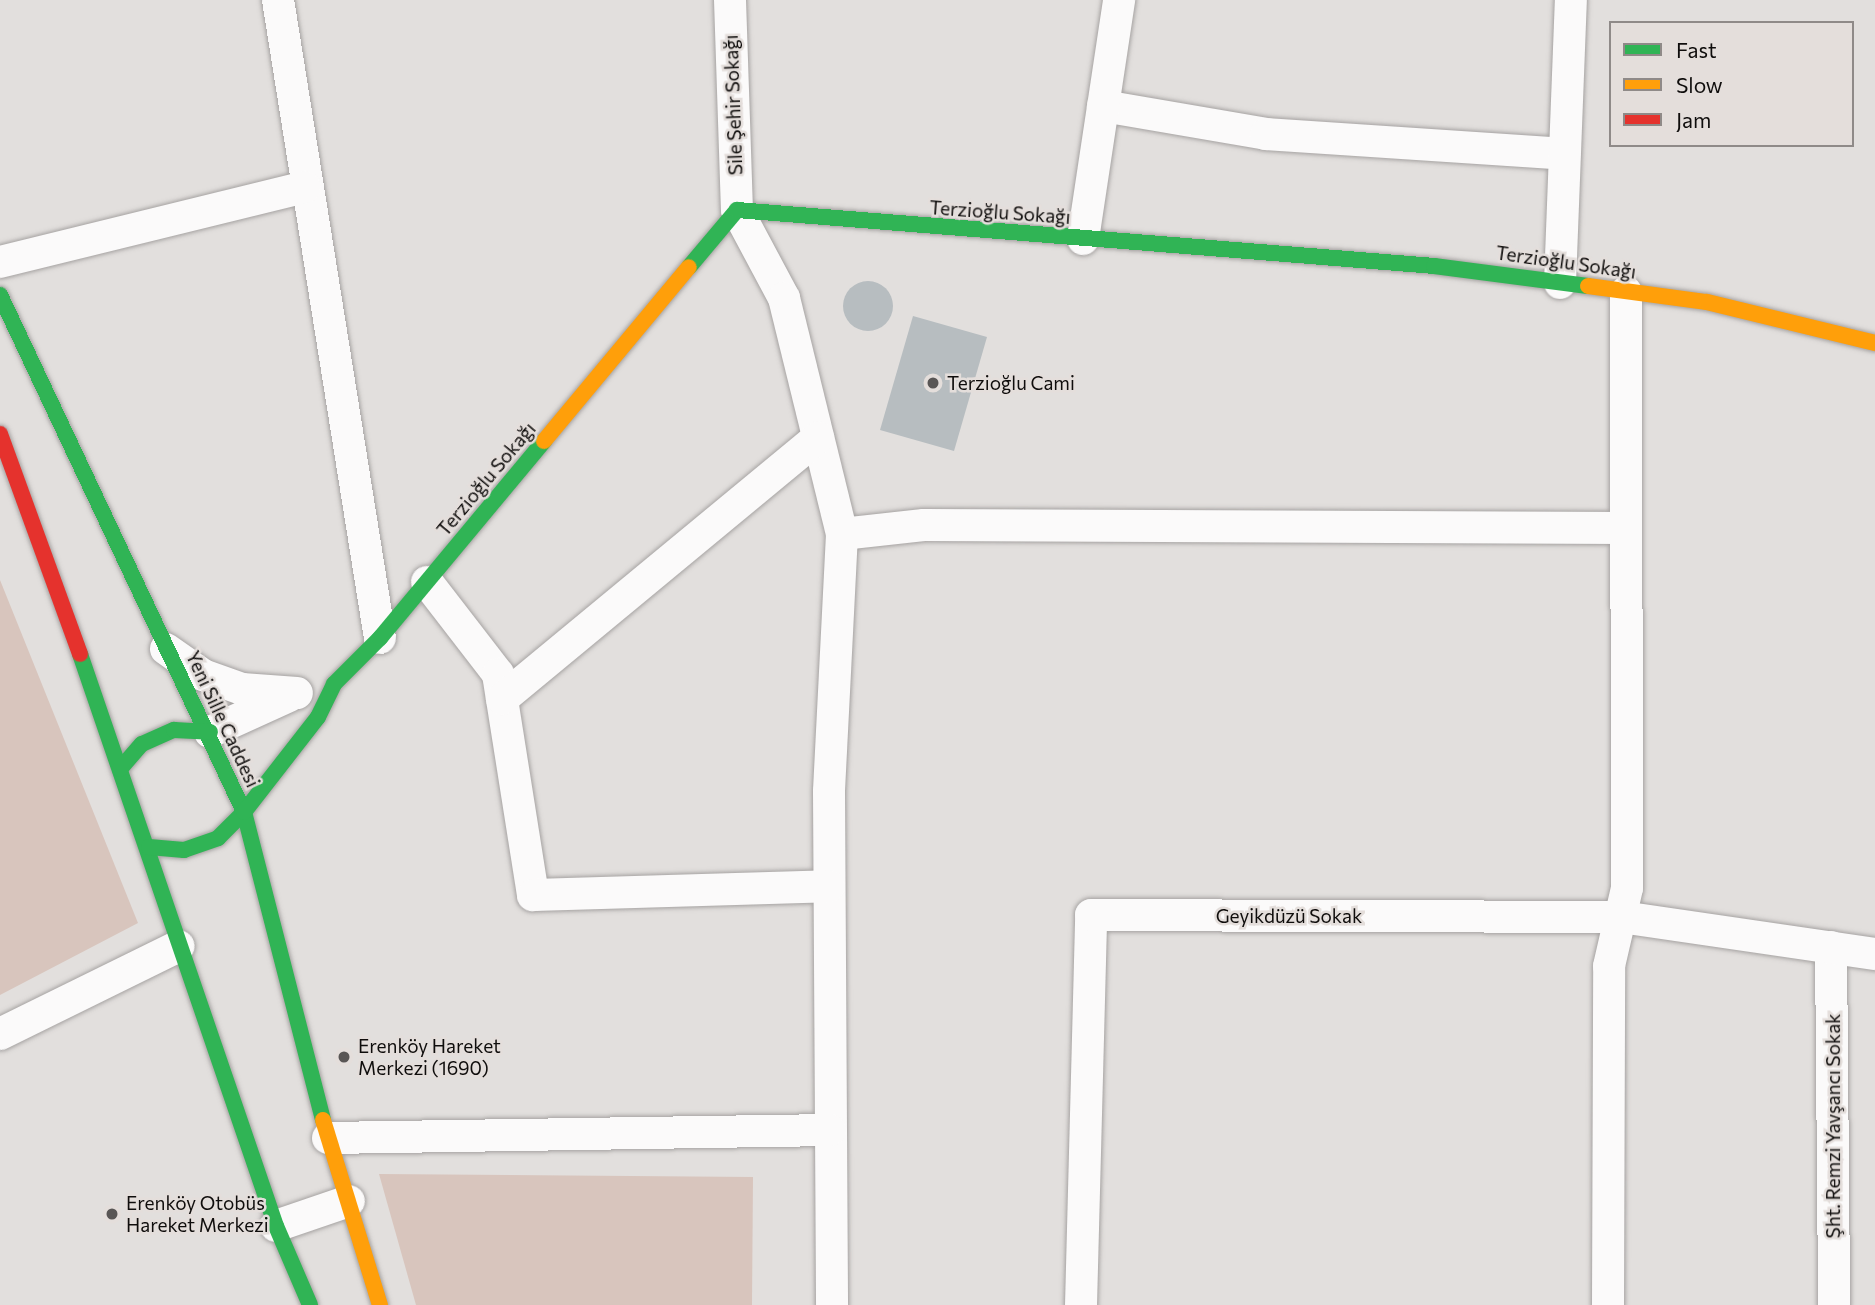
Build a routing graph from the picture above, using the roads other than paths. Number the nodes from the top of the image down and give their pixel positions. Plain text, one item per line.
1 (278, 0) edge
2 (730, 0) edge
3 (1119, 0) edge
4 (1570, 0) edge
5 (1103, 106) junction
6 (1564, 154) junction
7 (305, 187) junction
8 (737, 210) junction
9 (1083, 239) junction
10 (0, 262) edge
11 (1560, 283) junction
12 (1626, 292) junction
13 (0, 295) edge
14 (1875, 344) edge
15 (0, 434) edge
16 (818, 438) junction
17 (1626, 528) junction
18 (842, 534) junction
19 (427, 582) junction
20 (380, 638) junction
21 (166, 649) junction
22 (334, 684) junction
23 (297, 693) junction
24 (502, 699) junction
25 (210, 732) junction
26 (120, 769) junction
27 (244, 812) junction
28 (149, 847) junction
29 (829, 886) junction
30 (1621, 917) junction
31 (179, 946) junction
32 (1831, 947) junction
33 (1875, 954) edge
34 (0, 1034) edge
35 (830, 1130) junction
36 (328, 1138) junction
37 (349, 1201) junction
38 (276, 1226) junction
39 (310, 1305) edge
40 (380, 1305) edge
41 (832, 1305) edge
42 (1082, 1305) edge
43 (1608, 1305) edge
44 (1834, 1305) edge

1 - 7 street
2 - 8 street, Sile Şehir Sokağı
3 - 5 street
4 - 6 street
5 - 6 street
5 - 9 street
6 - 11 street
7 - 10 street
7 - 20 street
8 - 9 main road, Terzioğlu Sokağı
8 - 16 street
8 - 19 main road, Terzioğlu Sokağı
9 - 11 main road, Terzioğlu Sokağı
11 - 12 main road, Terzioğlu Sokağı
12 - 14 main road, Terzioğlu Sokağı
12 - 17 street
13 - 21 main road, Yeni Sille Caddesi
15 - 26 main road
16 - 18 street
16 - 24 street
17 - 18 street
17 - 30 street
18 - 29 street
19 - 20 main road, Terzioğlu Sokağı
19 - 24 street
20 - 22 main road, Terzioğlu Sokağı
21 - 23 street
21 - 25 main road, Yeni Sille Caddesi
22 - 23 street
22 - 27 main road, Terzioğlu Sokağı
23 - 25 street
24 - 29 street
25 - 26 main road
25 - 27 main road, Yeni Sille Caddesi
26 - 28 main road
27 - 28 main road
27 - 36 main road, Yeni Sille Caddesi
28 - 31 main road
29 - 35 street
30 - 32 street, Geyikdüzü Sokak
30 - 42 street, Geyikdüzü Sokak
30 - 43 street
31 - 34 street
31 - 38 main road
32 - 33 street, Geyikdüzü Sokak
32 - 44 street, Şht. Remzi Yavşancı Sokak
35 - 36 street
35 - 41 street
36 - 37 main road, Yeni Sille Caddesi
37 - 38 street
37 - 40 main road, Yeni Sille Caddesi
38 - 39 main road

